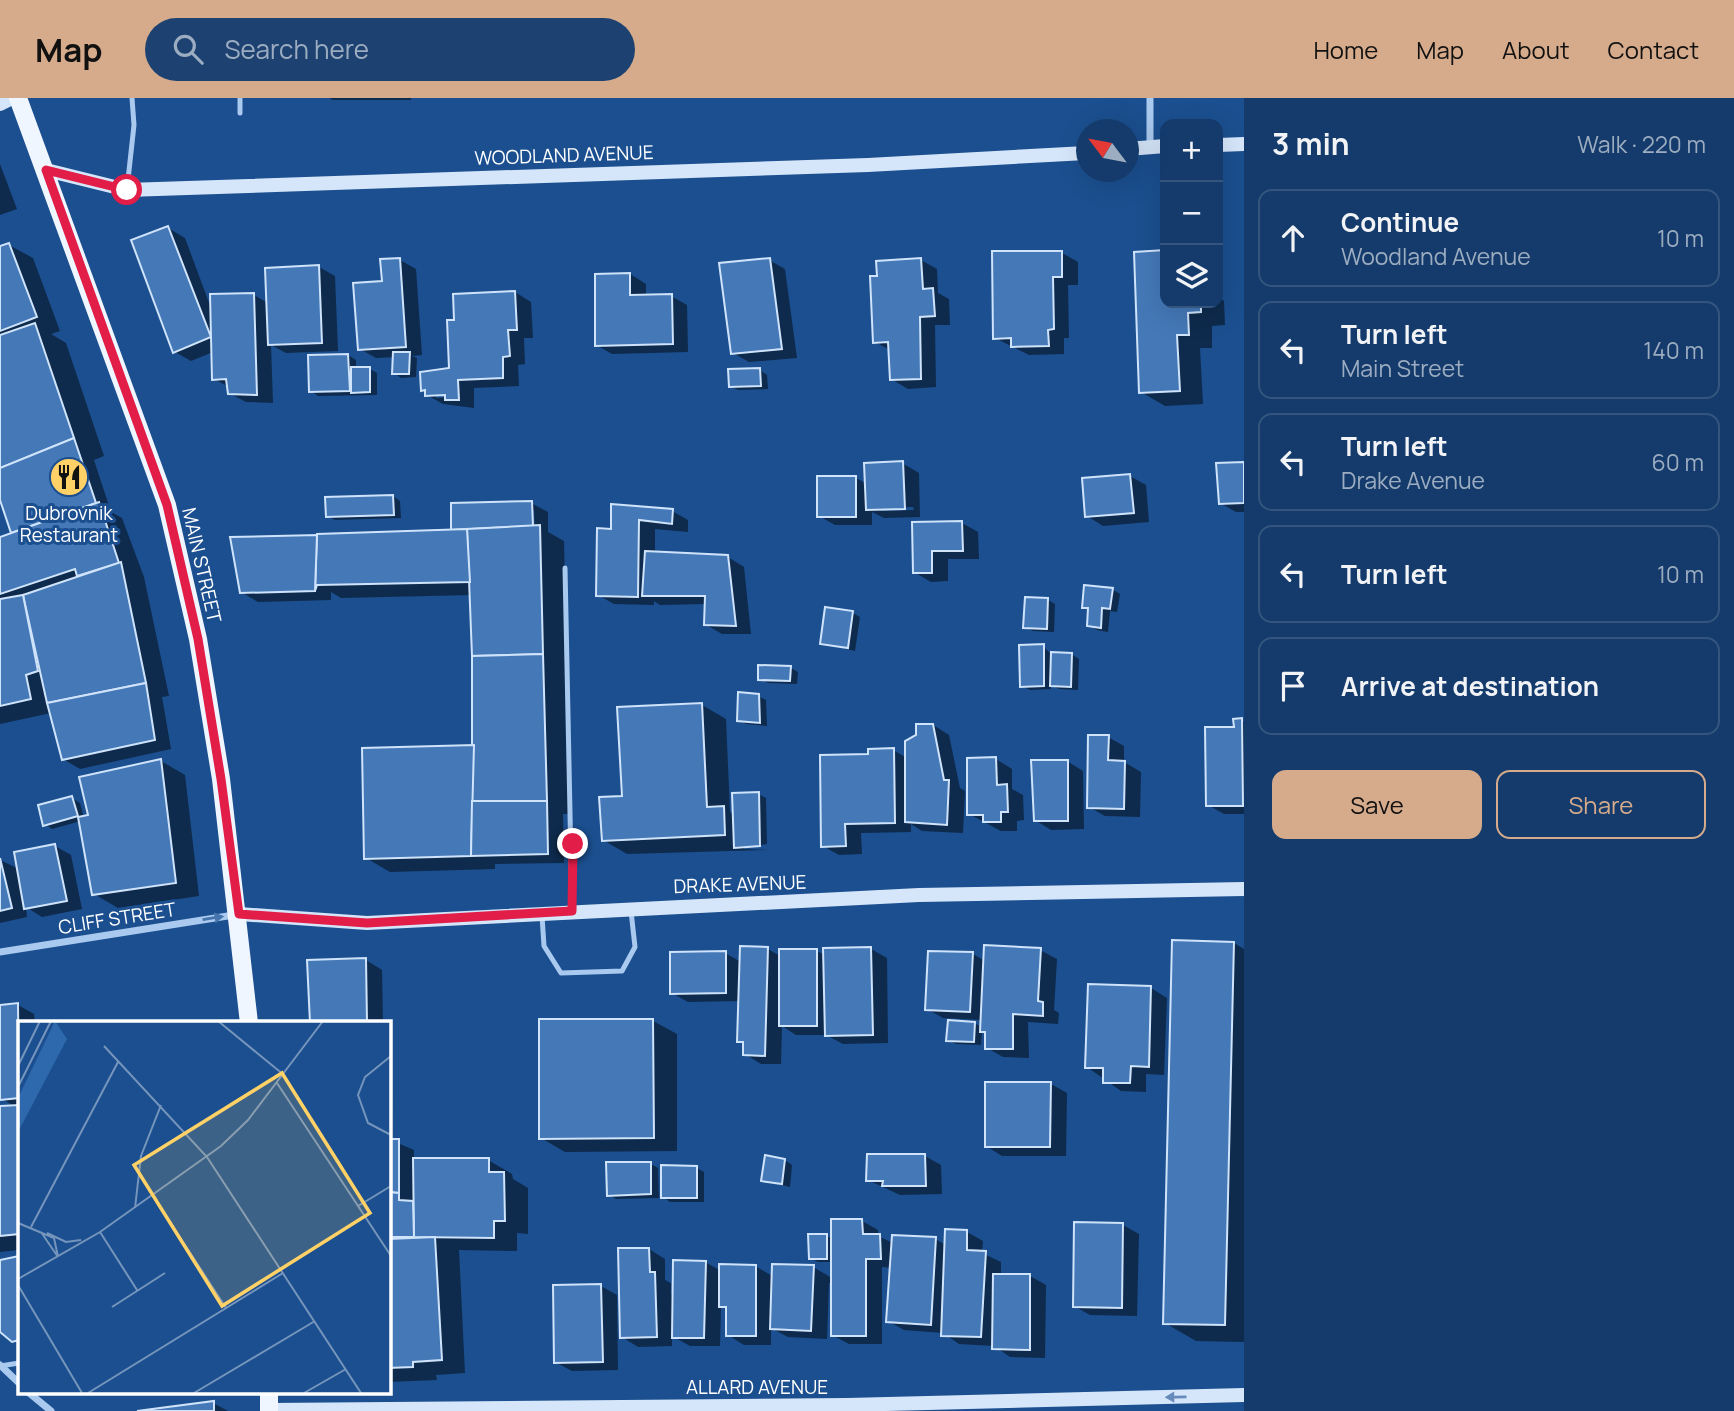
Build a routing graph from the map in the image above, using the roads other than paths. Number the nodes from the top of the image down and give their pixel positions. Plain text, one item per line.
1 (12, 98) edge
2 (18, 98) edge
3 (132, 98) edge
4 (240, 98) edge
5 (1150, 98) edge
6 (0, 104) edge
7 (240, 113) dead end
8 (1244, 144) edge
9 (1223, 145) edge
10 (1150, 146) junction
11 (1160, 146) edge
12 (1139, 148) edge
13 (1076, 154) edge
14 (46, 170) junction
15 (127, 190) junction
16 (565, 568) dead end
17 (1244, 889) edge
18 (631, 908) junction
19 (572, 911) junction
20 (541, 913) junction
21 (239, 914) junction
22 (0, 952) edge
23 (249, 1021) edge
24 (18, 1363) edge
25 (0, 1365) edge
26 (18, 1382) edge
27 (30, 1394) edge
28 (1244, 1395) edge
29 (269, 1404) edge
30 (51, 1411) edge

1 - 6 street
2 - 14 main road, MAIN STREET
3 - 15 lane
4 - 7 lane
5 - 10 street
8 - 9 street
10 - 11 street
10 - 12 street
13 - 15 street, WOODLAND AVENUE
14 - 15 street, WOODLAND AVENUE
14 - 21 main road, MAIN STREET
16 - 19 lane
17 - 18 street, DRAKE AVENUE
18 - 19 street, DRAKE AVENUE
18 - 20 lane
19 - 20 street, DRAKE AVENUE
20 - 21 street, DRAKE AVENUE
22 -> 21 street, CLIFF STREET
21 - 23 main road, MAIN STREET
24 - 25 lane
25 - 26 street
27 - 30 street
28 -> 29 street, ALLARD AVENUE

